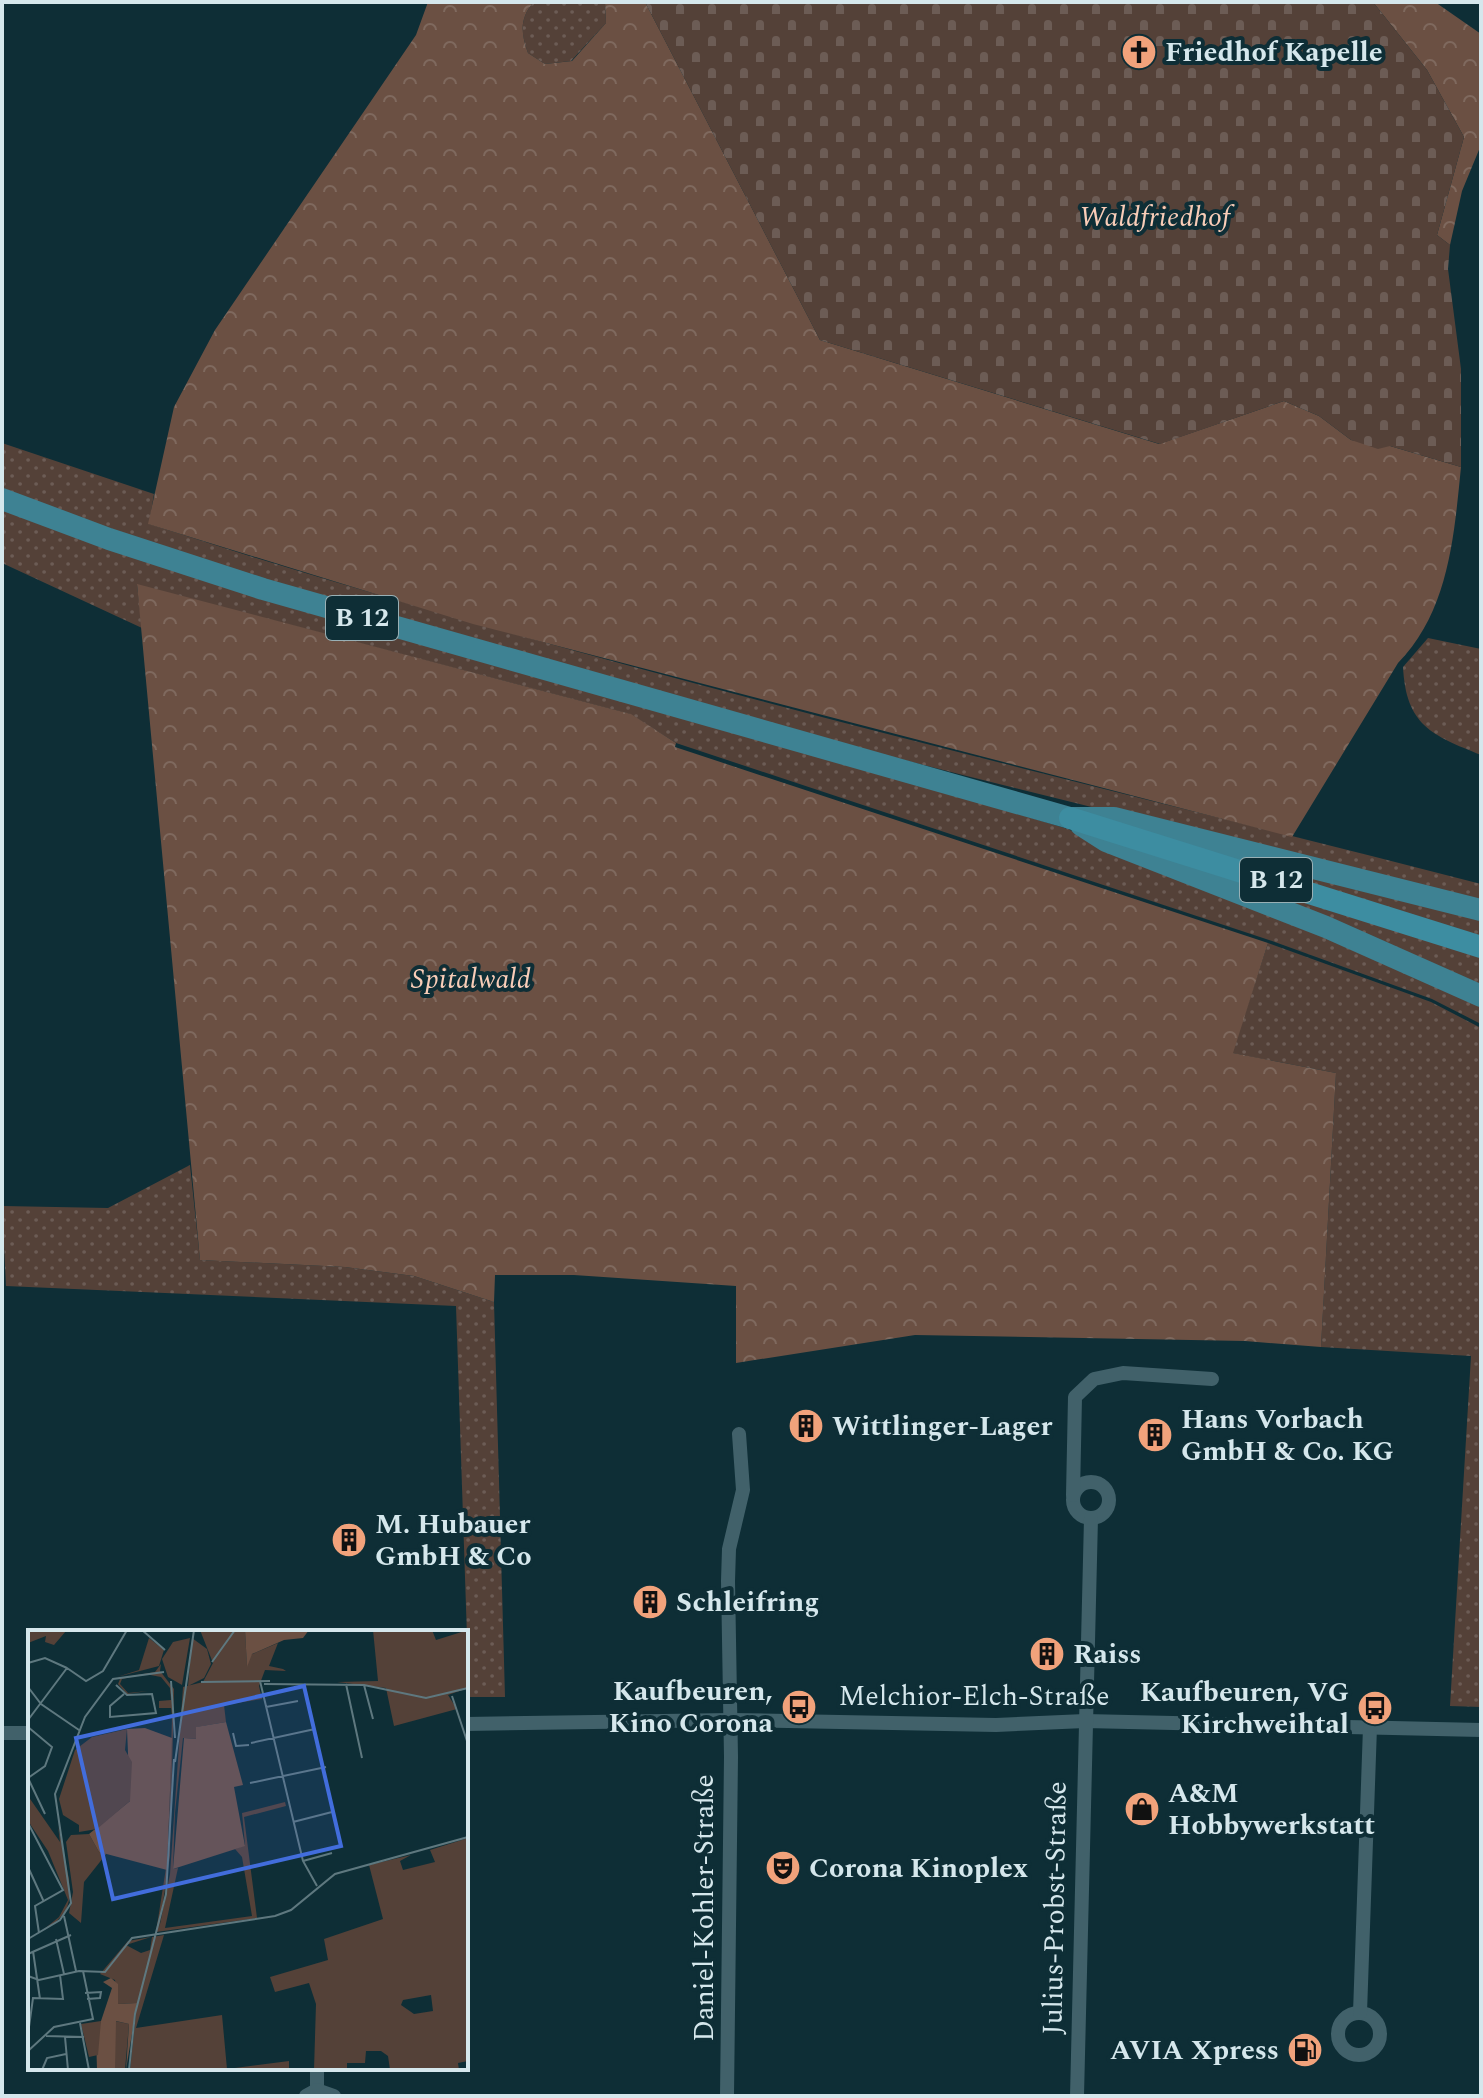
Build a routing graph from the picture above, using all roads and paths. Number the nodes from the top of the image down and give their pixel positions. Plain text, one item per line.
1 (2, 499) edge
2 (1070, 818) junction
3 (1481, 910) edge
4 (1481, 947) edge
5 (1481, 996) edge
6 (1212, 1379) dead end
7 (739, 1434) dead end
8 (1073, 1495) junction
9 (1091, 1518) junction
10 (731, 1720) junction
11 (1085, 1721) junction
12 (468, 1724) edge
13 (1370, 1727) junction
14 (1481, 1730) edge
15 (2, 1733) edge
16 (28, 1733) edge
17 (1360, 2013) dead end
18 (317, 2070) edge
19 (312, 2093) edge
20 (334, 2096) edge
21 (727, 2096) edge
22 (1077, 2096) edge

1 - 2 main road, B 12
2 - 3 main road, B 12
2 - 4 highway, B 12
2 - 5 main road
6 - 8 street
7 - 10 street, Daniel-Kohler-Straße
8 - 9 street
8 - 9 street
9 - 11 street, Julius-Probst-Straße
10 - 11 street, Melchior-Elch-Straße
10 - 12 street, Melchior-Elch-Straße
10 - 21 street, Daniel-Kohler-Straße
11 - 13 street, Melchior-Elch-Straße
11 - 22 street, Julius-Probst-Straße
13 - 14 street, Melchior-Elch-Straße
13 - 17 street
15 - 16 street
18 - 19 street
19 - 20 street

